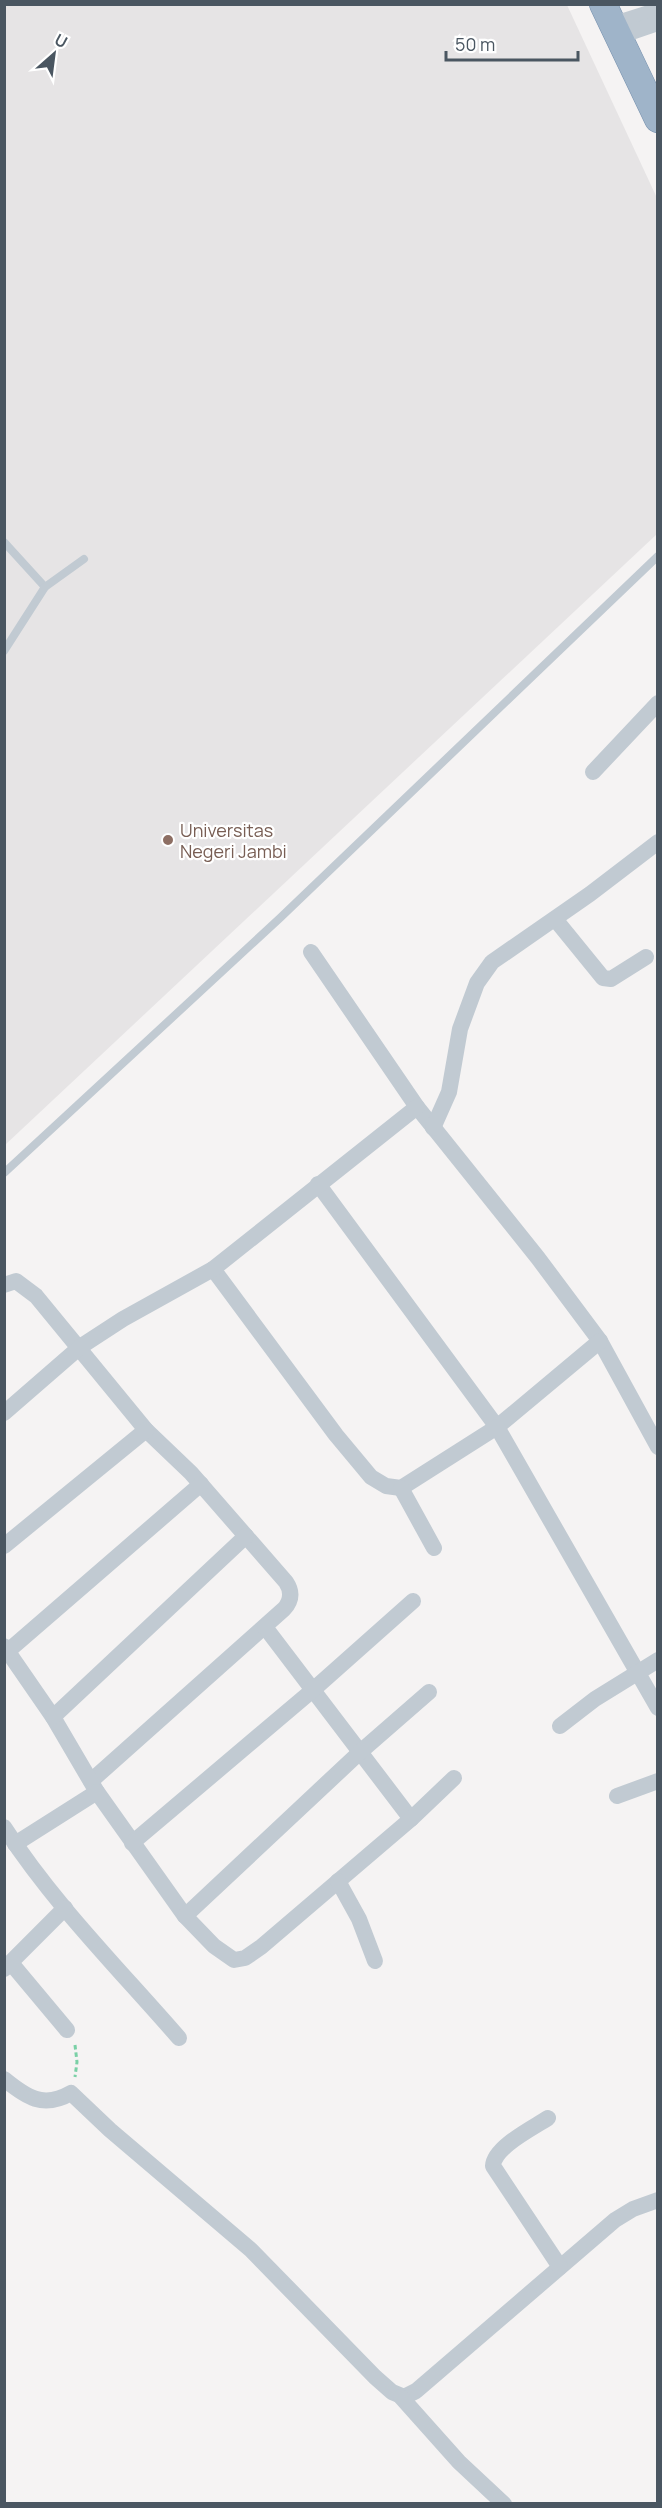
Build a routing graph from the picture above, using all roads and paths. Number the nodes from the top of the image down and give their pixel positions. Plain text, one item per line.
1 (657, 10) edge
2 (612, 21) edge
3 (657, 23) edge
4 (657, 119) edge
5 (4, 542) edge
6 (657, 556) edge
7 (84, 559) dead end
8 (45, 587) junction
9 (4, 651) edge
10 (657, 703) edge
11 (593, 772) dead end
12 (657, 842) edge
13 (555, 919) junction
14 (311, 952) dead end
15 (646, 957) dead end
16 (417, 1107) junction
17 (433, 1128) junction
18 (4, 1173) edge
19 (318, 1184) junction
20 (213, 1269) junction
21 (4, 1286) edge
22 (600, 1341) junction
23 (80, 1347) junction
24 (4, 1413) edge
25 (497, 1426) junction
26 (146, 1430) junction
27 (657, 1447) edge
28 (201, 1484) junction
29 (401, 1488) junction
30 (246, 1536) junction
31 (4, 1546) edge
32 (434, 1548) dead end
33 (412, 1601) dead end
34 (265, 1627) junction
35 (6, 1648) edge
36 (657, 1660) edge
37 (637, 1672) junction
38 (314, 1689) junction
39 (429, 1692) dead end
40 (657, 1708) edge
41 (53, 1717) junction
42 (560, 1726) dead end
43 (359, 1753) junction
44 (454, 1778) dead end
45 (657, 1781) edge
46 (94, 1786) junction
47 (617, 1796) dead end
48 (411, 1819) junction
49 (4, 1827) edge
50 (132, 1843) junction
51 (15, 1844) junction
52 (338, 1881) junction
53 (65, 1908) junction
54 (185, 1916) junction
55 (375, 1961) dead end
56 (8, 1966) edge
57 (67, 2030) joint
58 (179, 2038) dead end
59 (4, 2079) edge
60 (70, 2093) junction
61 (548, 2118) dead end
62 (657, 2200) edge
63 (560, 2267) junction
64 (401, 2397) junction
65 (504, 2504) edge

1 - 2 street
2 - 3 street
2 - 4 highway
5 - 8 lane
6 - 18 lane
7 - 8 lane
8 - 9 lane
10 - 11 street
12 - 13 street
13 - 15 street
13 - 17 street
14 - 16 street
16 - 17 street
16 - 19 street
17 - 22 street
19 - 20 street
19 - 25 street
20 - 23 street
20 - 29 street
21 - 23 street
22 - 25 street
22 - 27 street
23 - 24 street
23 - 26 street
25 - 29 street
25 - 37 street
26 - 28 street
26 - 31 street
28 - 30 street
28 - 35 street
29 - 32 street
30 - 34 street
30 - 41 street
33 - 38 street
34 - 38 street
34 - 46 street
35 - 41 street
36 - 37 street
37 - 40 street
37 - 42 street
38 - 43 street
38 - 50 street
39 - 43 street
41 - 46 street
43 - 48 street
43 - 54 street
44 - 48 street
45 - 47 street
46 - 50 street
46 - 51 street
48 - 52 street
49 - 51 street
50 - 54 street
51 - 53 street
52 - 54 street
52 - 55 street
53 - 56 street
53 - 58 street
56 - 57 street
57 - 60 path
59 - 60 street
60 - 64 street
61 - 63 street
62 - 63 street
63 - 64 street
64 - 65 street

